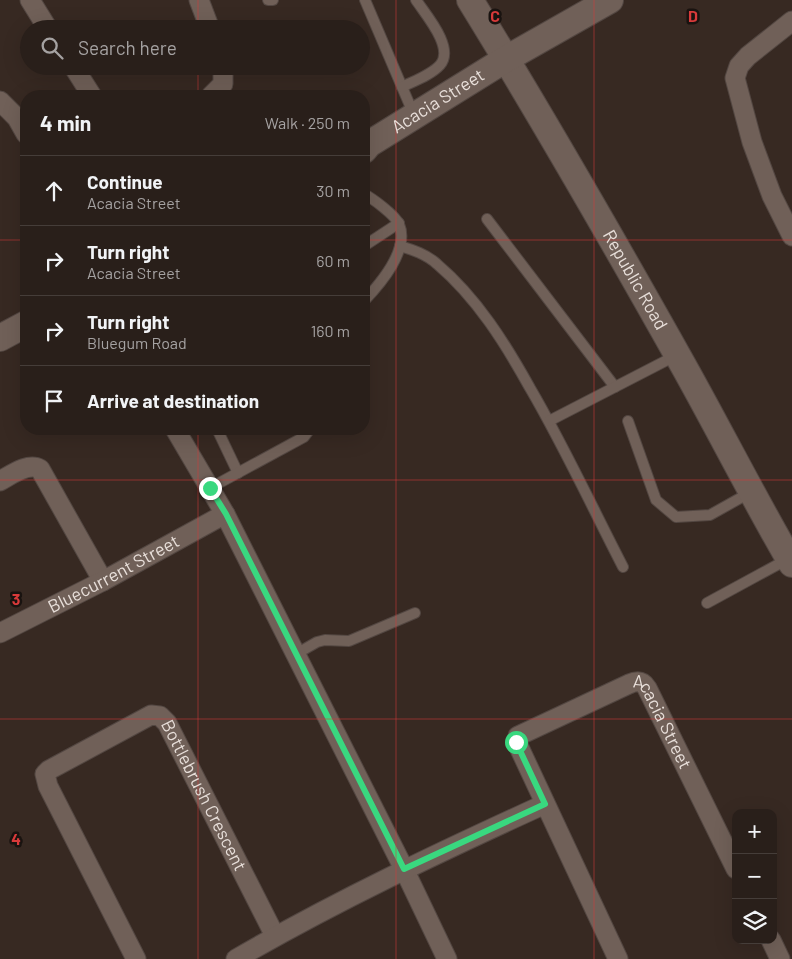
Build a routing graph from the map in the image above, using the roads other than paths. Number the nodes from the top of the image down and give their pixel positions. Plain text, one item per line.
1 (30, 0) edge
2 (199, 0) edge
3 (268, 0) edge
4 (274, 0) edge
5 (365, 0) edge
6 (416, 0) edge
7 (470, 0) edge
8 (610, 0) edge
9 (42, 20) edge
10 (207, 20) edge
11 (792, 21) edge
12 (506, 59) junction
13 (79, 75) edge
14 (224, 75) edge
15 (402, 87) junction
16 (88, 90) edge
17 (217, 90) edge
18 (0, 101) edge
19 (415, 116) junction
20 (20, 124) edge
21 (370, 144) edge
22 (370, 198) edge
23 (487, 219) dead end
24 (399, 223) junction
25 (792, 236) edge
26 (370, 242) edge
27 (400, 246) junction
28 (370, 294) edge
29 (20, 327) edge
30 (0, 338) edge
31 (677, 355) junction
32 (615, 387) junction
33 (549, 421) junction
34 (628, 421) dead end
35 (179, 435) edge
36 (220, 435) edge
37 (306, 435) edge
38 (238, 473) junction
39 (0, 481) edge
40 (210, 488) junction
41 (750, 492) junction
42 (226, 514) junction
43 (791, 561) edge
44 (623, 568) dead end
45 (103, 581) junction
46 (708, 603) dead end
47 (415, 613) dead end
48 (0, 633) edge
49 (296, 654) junction
50 (545, 804) junction
51 (732, 861) edge
52 (404, 869) junction
53 (275, 936) junction
54 (773, 944) edge
55 (136, 959) edge
56 (236, 959) edge
57 (447, 959) edge
58 (618, 959) edge
59 (780, 959) edge

1 - 9 street
2 - 10 street
3 - 4 lane
5 - 15 lane
6 - 15 lane
7 - 12 street, Republic Road
8 - 12 street, Acacia Street
11 - 25 street
12 - 19 street, Acacia Street
12 - 31 street, Republic Road
13 - 16 street
14 - 17 street
15 - 19 lane
18 - 20 street
19 - 21 street, Acacia Street
22 - 24 lane
23 - 32 lane
24 - 26 lane
24 - 27 lane
27 - 28 lane
27 - 33 lane
29 - 30 street
31 - 32 lane
31 - 41 street, Republic Road
32 - 33 lane
33 - 44 lane
34 - 41 lane
35 - 40 street
36 - 38 lane
37 - 38 lane
38 - 40 lane
39 - 45 street
40 - 42 street
41 - 43 street, Republic Road
42 - 45 street, Bluecurrent Street
42 - 49 street
43 - 46 lane
45 - 48 street, Bluecurrent Street
47 - 49 lane
49 - 52 street
50 - 51 street, Acacia Street
50 - 52 street
50 - 58 street, Acacia Street
52 - 53 street
52 - 57 street
53 - 55 street, Bottlebrush Crescent
53 - 56 street
54 - 59 street

